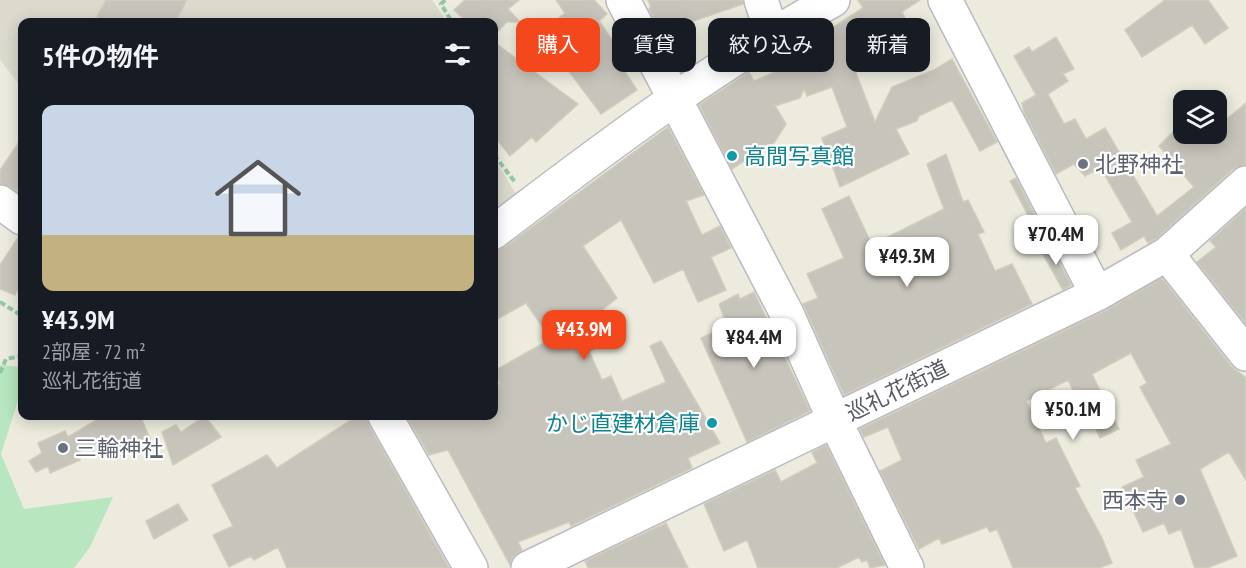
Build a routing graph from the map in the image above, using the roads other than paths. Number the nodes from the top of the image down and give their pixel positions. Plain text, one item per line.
1 (623, 0) edge
2 (761, 0) edge
3 (833, 0) edge
4 (945, 0) edge
5 (767, 18) edge
6 (801, 18) edge
7 (714, 72) edge
8 (673, 99) junction
9 (1246, 183) edge
10 (0, 202) edge
11 (18, 215) edge
12 (498, 229) edge
13 (1167, 254) junction
14 (1097, 294) junction
15 (1246, 354) edge
16 (387, 420) edge
17 (834, 420) junction
18 (471, 568) edge
19 (528, 568) edge
20 (907, 568) edge

1 - 8 street
2 - 5 street
3 - 6 street
4 - 14 street
7 - 8 street
8 - 12 street
8 - 17 street
9 - 13 street, 巡礼花街道
10 - 11 street
13 - 14 street, 巡礼花街道
13 - 15 street
14 - 17 street, 巡礼花街道
16 - 18 street
17 - 19 street, 巡礼花街道
17 - 20 street

